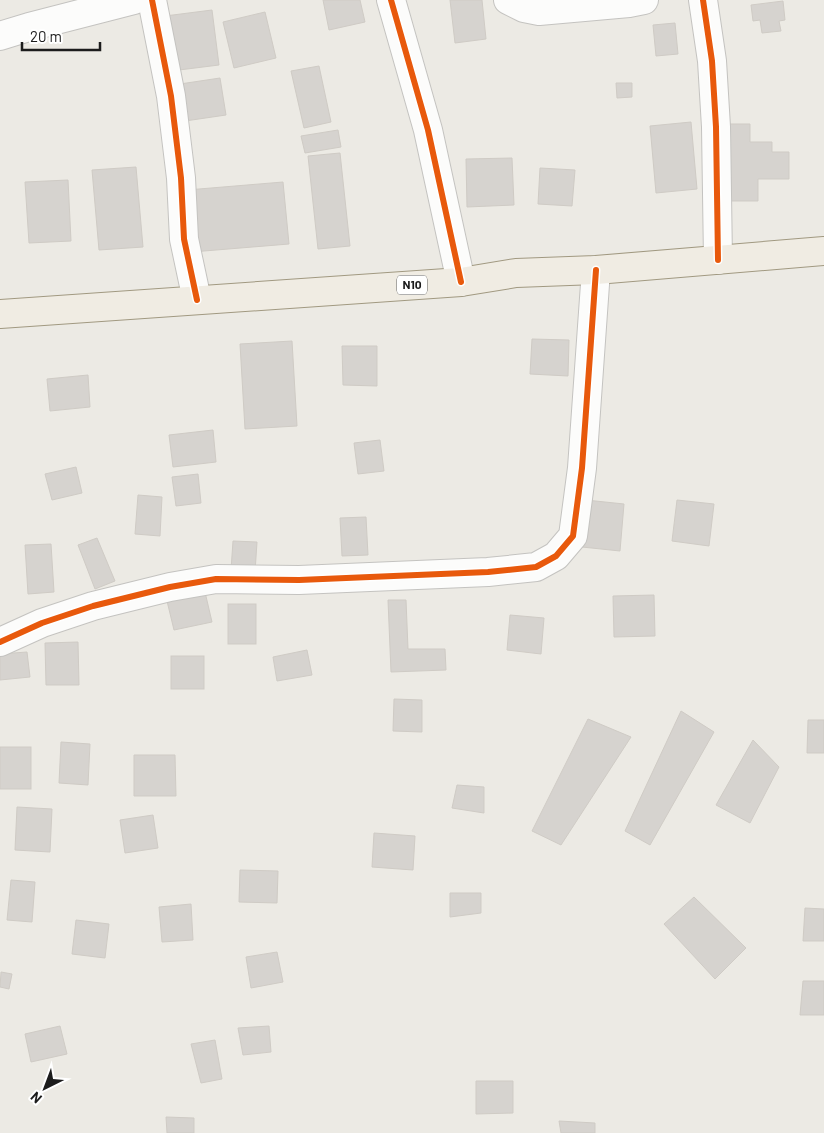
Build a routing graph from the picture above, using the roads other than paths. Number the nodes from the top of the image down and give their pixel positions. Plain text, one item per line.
1 (134, 0) edge
2 (152, 0) edge
3 (391, 0) edge
4 (508, 0) edge
5 (644, 0) edge
6 (703, 0) edge
7 (0, 36) edge
8 (824, 251) edge
9 (718, 260) junction
10 (596, 270) junction
11 (462, 282) junction
12 (197, 300) junction
13 (0, 314) edge
14 (0, 642) edge

1 - 7 street
2 - 12 street
3 - 11 street
4 - 5 street
6 - 9 street
8 - 9 main road, N10
9 - 10 main road, N10
10 - 11 main road, N10
10 - 14 street
11 - 12 main road, N10
12 - 13 main road, N10

